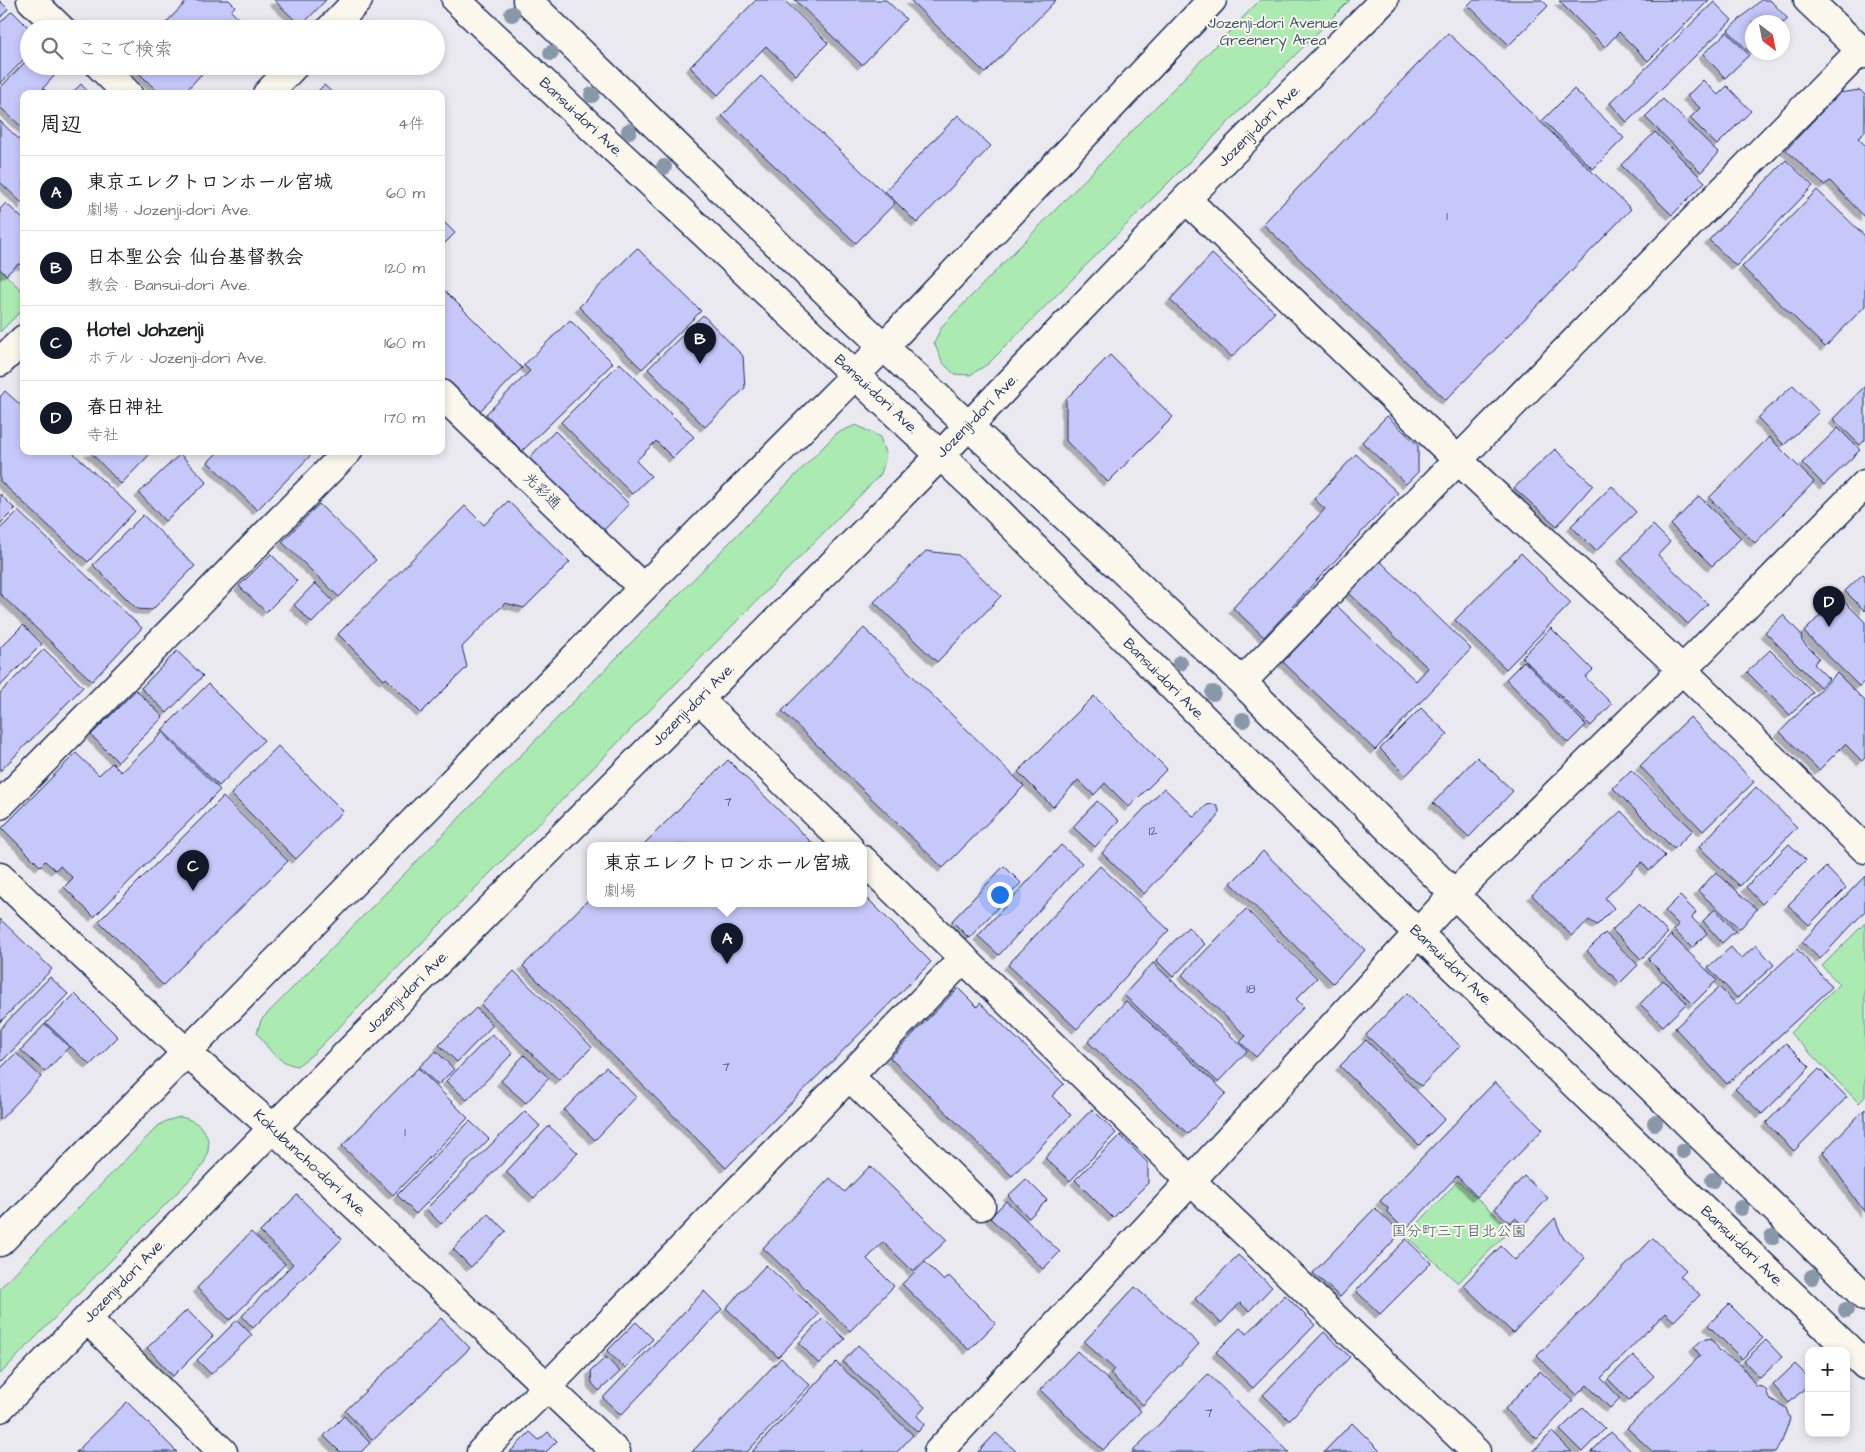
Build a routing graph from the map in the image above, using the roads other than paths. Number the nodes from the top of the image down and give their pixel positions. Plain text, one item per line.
1 (31, 0) edge
2 (358, 0) edge
3 (456, 0) edge
4 (527, 0) edge
5 (1384, 0) edge
6 (1808, 0) edge
7 (1210, 1) edge
8 (52, 20) edge
9 (339, 20) edge
10 (1863, 52) edge
11 (109, 75) edge
12 (285, 75) edge
13 (124, 90) edge
14 (271, 90) edge
15 (1186, 199) junction
16 (20, 343) edge
17 (883, 346) junction
18 (0, 362) edge
19 (855, 374) junction
20 (445, 398) edge
21 (968, 426) junction
22 (344, 455) edge
23 (940, 455) junction
24 (1458, 460) junction
25 (1865, 484) edge
26 (643, 588) junction
27 (1682, 670) junction
28 (1242, 682) junction
29 (699, 699) junction
30 (0, 805) edge
31 (845, 842) edge
32 (1865, 849) edge
33 (867, 864) edge
34 (0, 877) edge
35 (1454, 894) junction
36 (1418, 933) junction
37 (964, 958) junction
38 (187, 1053) junction
39 (849, 1076) junction
40 (273, 1128) junction
41 (1191, 1181) junction
42 (980, 1206) dead end
43 (0, 1242) edge
44 (1865, 1297) edge
45 (87, 1320) junction
46 (1865, 1365) edge
47 (547, 1387) junction
48 (0, 1408) edge
49 (1464, 1448) edge
50 (223, 1452) edge
51 (481, 1452) edge
52 (616, 1452) edge
53 (938, 1452) edge

1 - 8 street
2 - 9 street
3 - 19 street, Bansui-dori Ave.
4 - 17 street
5 - 15 street, Jozenji-dori Ave.
6 - 10 street
7 - 17 street
10 - 24 street
11 - 13 street
12 - 14 street
15 - 21 street, Jozenji-dori Ave.
15 - 24 street
16 - 18 street
17 - 19 street
17 - 21 street
19 - 23 street, Bansui-dori Ave.
19 - 26 street
20 - 26 street, 光彩通
21 - 23 street, Jozenji-dori Ave.
21 - 28 street
22 - 30 street
23 - 29 street, Jozenji-dori Ave.
23 - 36 street, Bansui-dori Ave.
24 - 27 street
24 - 28 street
25 - 27 street
26 - 38 street
27 - 32 street
27 - 35 street
28 - 35 street
29 - 31 street
29 - 40 street, Jozenji-dori Ave.
33 - 37 street
34 - 38 street, Kokubuncho-dori Ave.
35 - 36 street
35 - 44 street
36 - 41 street
36 - 46 street, Bansui-dori Ave.
37 - 39 street
37 - 41 street
38 - 40 street, Kokubuncho-dori Ave.
38 - 43 street
39 - 42 street
39 - 47 street
40 - 45 street, Jozenji-dori Ave.
40 - 47 street, Kokubuncho-dori Ave.
41 - 49 street
41 - 53 street
45 - 48 street, Jozenji-dori Ave.
45 - 50 street
47 - 51 street
47 - 52 street, Kokubuncho-dori Ave.

